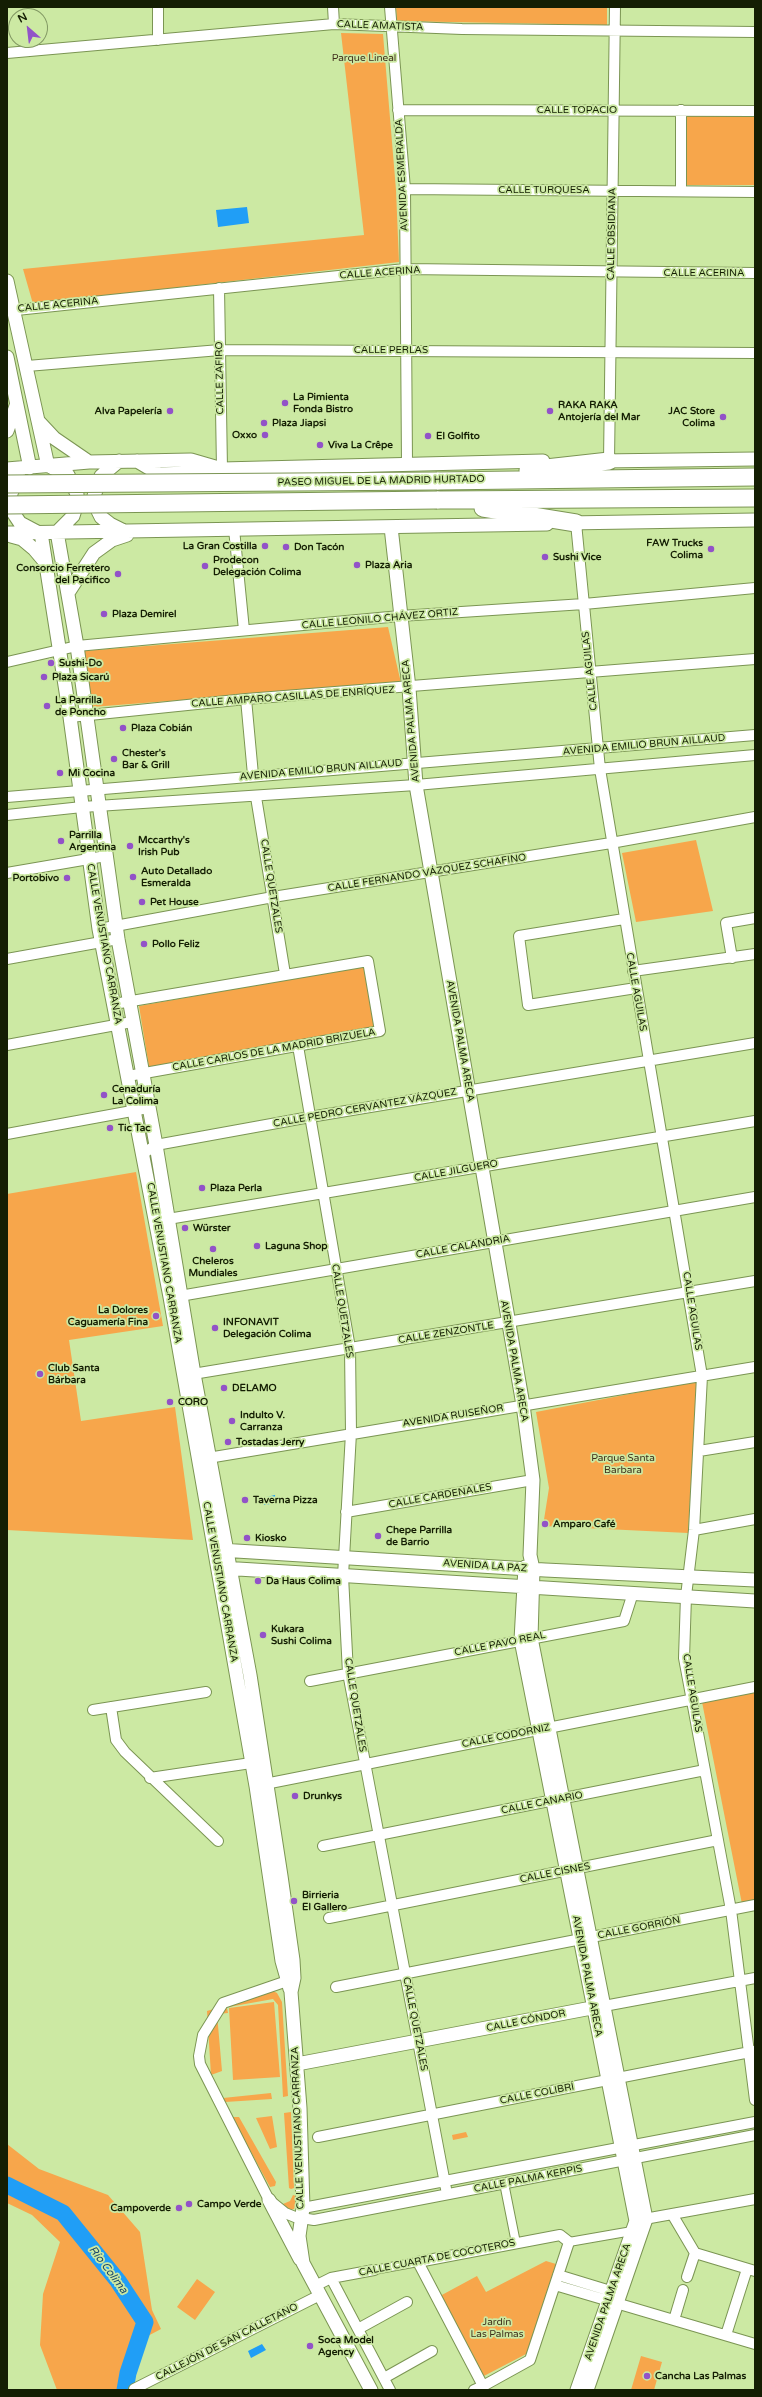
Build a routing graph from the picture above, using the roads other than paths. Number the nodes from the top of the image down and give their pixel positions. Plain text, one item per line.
1 (158, 7) edge
2 (333, 7) edge
3 (390, 7) edge
4 (615, 7) edge
5 (334, 24) junction
6 (391, 25) junction
7 (614, 30) junction
8 (755, 32) edge
9 (158, 40) junction
10 (7, 53) edge
11 (398, 110) junction
12 (613, 110) junction
13 (681, 110) junction
14 (755, 111) edge
15 (405, 190) junction
16 (612, 191) junction
17 (681, 191) junction
18 (755, 192) edge
19 (405, 269) junction
20 (611, 273) junction
21 (755, 273) edge
22 (7, 280) edge
23 (219, 288) junction
24 (10, 310) edge
25 (220, 350) junction
26 (406, 350) junction
27 (610, 353) junction
28 (755, 353) edge
29 (7, 357) edge
30 (27, 366) junction
31 (16, 404) junction
32 (39, 422) junction
33 (7, 431) edge
34 (755, 459) edge
35 (119, 461) junction
36 (609, 461) junction
37 (89, 462) junction
38 (407, 463) junction
39 (48, 466) junction
40 (30, 468) junction
41 (7, 469) edge
42 (222, 469) junction
43 (755, 477) edge
44 (437, 481) junction
45 (7, 484) edge
46 (726, 498) junction
47 (755, 498) edge
48 (437, 500) junction
49 (755, 502) edge
50 (7, 505) edge
51 (755, 520) edge
52 (576, 523) junction
53 (391, 527) junction
54 (234, 529) junction
55 (126, 531) junction
56 (139, 531) junction
57 (57, 532) junction
58 (41, 533) junction
59 (7, 534) edge
60 (47, 565) junction
61 (755, 588) edge
62 (68, 593) junction
63 (584, 604) junction
64 (400, 616) junction
65 (244, 630) junction
66 (76, 646) junction
67 (60, 649) junction
68 (755, 659) edge
69 (7, 662) edge
70 (590, 673) junction
71 (409, 688) junction
72 (246, 699) junction
73 (86, 715) junction
74 (70, 717) junction
75 (755, 735) edge
76 (598, 750) junction
77 (755, 755) edge
78 (415, 763) junction
79 (600, 770) junction
80 (253, 775) junction
81 (416, 785) junction
82 (96, 788) junction
83 (80, 790) junction
84 (7, 797) edge
85 (256, 797) junction
86 (99, 806) junction
87 (82, 807) junction
88 (7, 815) edge
89 (755, 817) edge
90 (611, 843) junction
91 (106, 856) junction
92 (89, 858) junction
93 (431, 872) junction
94 (7, 873) edge
95 (273, 897) junction
96 (755, 918) edge
97 (624, 919) junction
98 (117, 932) junction
99 (101, 935) junction
100 (755, 954) edge
101 (732, 958) junction
102 (7, 959) edge
103 (633, 971) junction
104 (285, 974) junction
105 (636, 988) junction
106 (129, 1002) junction
107 (114, 1004) junction
108 (132, 1022) junction
109 (118, 1025) junction
110 (755, 1043) edge
111 (7, 1045) edge
112 (298, 1046) junction
113 (648, 1062) junction
114 (141, 1073) junction
115 (128, 1076) junction
116 (468, 1090) junction
117 (142, 1109) junction
118 (310, 1117) junction
119 (755, 1121) edge
120 (7, 1134) edge
121 (662, 1136) junction
122 (156, 1145) junction
123 (144, 1153) junction
124 (481, 1167) junction
125 (323, 1193) junction
126 (755, 1196) edge
127 (675, 1210) junction
128 (162, 1220) junction
129 (494, 1241) junction
130 (336, 1269) junction
131 (755, 1281) edge
132 (688, 1292) junction
133 (176, 1296) junction
134 (507, 1323) junction
135 (350, 1348) junction
136 (755, 1367) edge
137 (189, 1375) junction
138 (702, 1376) junction
139 (523, 1405) junction
140 (351, 1433) junction
141 (755, 1442) edge
142 (699, 1451) junction
143 (204, 1459) junction
144 (533, 1480) junction
145 (346, 1512) junction
146 (755, 1519) edge
147 (694, 1530) junction
148 (221, 1550) junction
149 (344, 1557) junction
150 (224, 1568) junction
151 (528, 1568) junction
152 (688, 1575) junction
153 (342, 1576) junction
154 (755, 1580) edge
155 (527, 1586) junction
156 (633, 1594) junction
157 (686, 1596) junction
158 (755, 1601) edge
159 (526, 1639) junction
160 (348, 1673) junction
161 (310, 1681) dead end
162 (755, 1687) edge
163 (206, 1692) dead end
164 (692, 1699) junction
165 (111, 1707) junction
166 (93, 1710) dead end
167 (544, 1729) junction
168 (263, 1750) junction
169 (250, 1758) junction
170 (365, 1764) junction
171 (705, 1770) junction
172 (150, 1778) junction
173 (262, 1784) junction
174 (558, 1799) junction
175 (379, 1835) junction
176 (718, 1840) junction
177 (218, 1841) dead end
178 (323, 1846) dead end
179 (572, 1869) junction
180 (755, 1905) edge
181 (392, 1906) junction
182 (731, 1910) junction
183 (329, 1918) dead end
184 (585, 1938) junction
185 (405, 1973) junction
186 (755, 1978) edge
187 (740, 1981) junction
188 (290, 1984) junction
189 (336, 1987) dead end
190 (599, 2007) junction
191 (418, 2041) junction
192 (752, 2052) edge
193 (297, 2064) junction
194 (613, 2079) junction
195 (755, 2100) edge
196 (432, 2115) junction
197 (755, 2122) edge
198 (755, 2135) edge
199 (318, 2137) dead end
200 (628, 2153) junction
201 (445, 2181) junction
202 (504, 2183) junction
203 (447, 2194) junction
204 (755, 2199) edge
205 (269, 2200) junction
206 (302, 2213) junction
207 (672, 2214) junction
208 (638, 2224) junction
209 (569, 2242) junction
210 (516, 2243) junction
211 (695, 2253) junction
212 (418, 2262) junction
213 (303, 2263) junction
214 (374, 2270) joint
215 (751, 2270) edge
216 (558, 2275) junction
217 (687, 2277) dead end
218 (331, 2278) junction
219 (555, 2285) junction
220 (318, 2290) junction
221 (683, 2290) dead end
222 (615, 2297) junction
223 (407, 2302) dead end
224 (674, 2320) junction
225 (358, 2329) junction
226 (726, 2336) junction
227 (755, 2344) edge
228 (432, 2351) dead end
229 (384, 2378) junction
230 (479, 2388) edge
231 (134, 2389) edge
232 (371, 2390) edge
233 (390, 2390) edge
234 (577, 2390) edge
235 (587, 2390) edge

1 - 9 street
2 - 5 street
3 - 6 street, AVENIDA ESMERALDA
4 - 7 street, CALLE OBSIDIANA
5 - 6 street, CALLE AMATISTA
5 - 9 street, CALLE AMATISTA
6 - 7 street, CALLE AMATISTA
6 - 11 street, AVENIDA ESMERALDA
7 - 8 street, CALLE AMATISTA
7 - 12 street, CALLE OBSIDIANA
9 - 10 street, CALLE AMATISTA
11 - 12 street, CALLE TOPACIO
11 - 15 street, AVENIDA ESMERALDA
12 - 13 street, CALLE TOPACIO
12 - 16 street, CALLE OBSIDIANA
13 - 14 street, CALLE TOPACIO
13 - 17 street
15 - 16 street, CALLE TURQUESA
15 - 19 street, AVENIDA ESMERALDA
16 - 17 street, CALLE TURQUESA
16 - 20 street, CALLE OBSIDIANA
17 - 18 street, CALLE TURQUESA
19 - 20 street, CALLE ACERINA
19 - 23 street, CALLE ACERINA
19 - 26 street, AVENIDA ESMERALDA
20 - 21 street, CALLE ACERINA
20 - 27 street, CALLE OBSIDIANA
22 - 24 street
23 - 24 street, CALLE ACERINA
23 - 25 street, CALLE ZAFIRO
24 - 30 street
25 - 26 street, CALLE PERLAS
25 - 30 street, CALLE PERLAS
25 - 42 street, CALLE ZAFIRO
26 - 27 street, CALLE PERLAS
26 - 38 street, AVENIDA ESMERALDA
27 - 28 street, CALLE PERLAS
27 - 36 street, CALLE OBSIDIANA
29 - 31 street
30 - 32 street
31 - 33 street
31 - 40 street
32 - 37 street
32 - 39 street
34 - 36 street
35 - 37 street
35 - 42 street
35 - 55 street
36 - 38 street
36 - 44 highway
37 - 39 street
38 - 42 street
39 - 40 street
39 - 57 street
40 - 41 street
40 - 58 street
43 - 44 highway, PASEO MIGUEL DE LA MADRID HURTADO
44 - 45 highway, PASEO MIGUEL DE LA MADRID HURTADO, bridge
46 - 47 highway, PASEO MIGUEL DE LA MADRID HURTADO
46 - 48 highway, PASEO MIGUEL DE LA MADRID HURTADO
46 - 49 highway
48 - 50 highway, PASEO MIGUEL DE LA MADRID HURTADO, bridge
48 - 52 highway
51 - 52 street
52 - 53 street
52 - 63 street, CALLE AGUILAS
53 - 54 street
53 - 64 street, AVENIDA PALMA ARECA
54 - 56 street
54 - 65 street
55 - 56 street
55 - 57 street
56 - 62 street
57 - 58 street
57 - 62 street, CALLE VENUSTIANO CARRANZA
58 - 59 street
58 - 60 street, CALLE VENUSTIANO CARRANZA
59 - 60 street
60 - 67 street, CALLE VENUSTIANO CARRANZA
61 - 63 street, CALLE LEONILO CHÁVEZ ORTIZ
62 - 66 street, CALLE VENUSTIANO CARRANZA
63 - 64 street, CALLE LEONILO CHÁVEZ ORTIZ
63 - 70 street, CALLE AGUILAS
64 - 65 street, CALLE LEONILO CHÁVEZ ORTIZ
64 - 71 street, AVENIDA PALMA ARECA
65 - 66 street, CALLE LEONILO CHÁVEZ ORTIZ
66 - 67 street, CALLE LEONILO CHÁVEZ ORTIZ
66 - 73 street, CALLE VENUSTIANO CARRANZA
67 - 69 street, CALLE LEONILO CHÁVEZ ORTIZ
67 - 74 street, CALLE VENUSTIANO CARRANZA
68 - 70 street, CALLE AMPARO CASILLAS DE ENRÍQUEZ
70 - 71 street, CALLE AMPARO CASILLAS DE ENRÍQUEZ
70 - 76 street, CALLE AGUILAS
71 - 72 street, CALLE AMPARO CASILLAS DE ENRÍQUEZ
71 - 78 street, AVENIDA PALMA ARECA
72 - 73 street, CALLE AMPARO CASILLAS DE ENRÍQUEZ
72 - 80 street
73 - 74 street, CALLE AMPARO CASILLAS DE ENRÍQUEZ
73 - 82 street, CALLE VENUSTIANO CARRANZA
74 - 83 street, CALLE VENUSTIANO CARRANZA
75 - 76 street, AVENIDA EMILIO BRUN AILLAUD
76 - 78 street, AVENIDA EMILIO BRUN AILLAUD
76 - 79 street, CALLE AGUILAS
77 - 79 street, AVENIDA EMILIO BRUN AILLAUD
78 - 80 street, AVENIDA EMILIO BRUN AILLAUD
78 - 81 street, AVENIDA PALMA ARECA
79 - 81 street, AVENIDA EMILIO BRUN AILLAUD
79 - 90 street, CALLE AGUILAS
80 - 82 street, AVENIDA EMILIO BRUN AILLAUD
81 - 85 street, AVENIDA EMILIO BRUN AILLAUD
81 - 93 street, AVENIDA PALMA ARECA
82 - 83 street, AVENIDA EMILIO BRUN AILLAUD
82 - 86 street, CALLE VENUSTIANO CARRANZA
83 - 84 street, AVENIDA EMILIO BRUN AILLAUD
83 - 87 street, CALLE VENUSTIANO CARRANZA
85 - 86 street, AVENIDA EMILIO BRUN AILLAUD
85 - 95 street, CALLE QUETZALES
86 - 87 street, AVENIDA EMILIO BRUN AILLAUD
86 - 91 street, CALLE VENUSTIANO CARRANZA
87 - 88 street, AVENIDA EMILIO BRUN AILLAUD
87 - 92 street, CALLE VENUSTIANO CARRANZA
89 - 90 street, CALLE FERNANDO VÁZQUEZ SCHAFINO
90 - 93 street, CALLE FERNANDO VÁZQUEZ SCHAFINO
90 - 97 street, CALLE AGUILAS
91 - 92 street
91 - 98 street, CALLE VENUSTIANO CARRANZA
92 - 94 street
92 - 99 street, CALLE VENUSTIANO CARRANZA
93 - 95 street, CALLE FERNANDO VÁZQUEZ SCHAFINO
93 - 116 street, AVENIDA PALMA ARECA
95 - 98 street, CALLE FERNANDO VÁZQUEZ SCHAFINO
95 - 104 street, CALLE QUETZALES
96 - 101 street
97 - 103 street, CALLE AGUILAS
97 - 105 street
98 - 99 street, CALLE FERNANDO VÁZQUEZ SCHAFINO
98 - 106 street, CALLE VENUSTIANO CARRANZA
99 - 102 street, CALLE FERNANDO VÁZQUEZ SCHAFINO
99 - 107 street, CALLE VENUSTIANO CARRANZA
100 - 101 street
101 - 103 street
103 - 105 street, CALLE AGUILAS
104 - 106 street, CALLE CARLOS DE LA MADRID BRIZUELA
104 - 112 street, CALLE CARLOS DE LA MADRID BRIZUELA
105 - 113 street, CALLE AGUILAS
106 - 107 street, CALLE CARLOS DE LA MADRID BRIZUELA
106 - 108 street, CALLE VENUSTIANO CARRANZA
107 - 109 street, CALLE VENUSTIANO CARRANZA
108 - 109 street
108 - 114 street, CALLE VENUSTIANO CARRANZA
109 - 111 street
109 - 115 street, CALLE VENUSTIANO CARRANZA
110 - 113 street, CALLE PEDRO CERVANTEZ VÁZQUEZ
112 - 114 street, CALLE CARLOS DE LA MADRID BRIZUELA
112 - 118 street, CALLE QUETZALES
113 - 116 street, CALLE PEDRO CERVANTEZ VÁZQUEZ
113 - 121 street, CALLE AGUILAS
114 - 115 street, CALLE CARLOS DE LA MADRID BRIZUELA
114 - 117 street, CALLE VENUSTIANO CARRANZA
115 - 117 street, CALLE VENUSTIANO CARRANZA
116 - 118 street, CALLE PEDRO CERVANTEZ VÁZQUEZ
116 - 124 street, AVENIDA PALMA ARECA
117 - 120 street
117 - 122 street, CALLE VENUSTIANO CARRANZA
117 - 123 street, CALLE VENUSTIANO CARRANZA
118 - 122 street, CALLE PEDRO CERVANTEZ VÁZQUEZ
118 - 125 street, CALLE QUETZALES
119 - 121 street, CALLE JILGUERO
121 - 124 street, CALLE JILGUERO
121 - 127 street, CALLE AGUILAS
122 - 123 street, CALLE PEDRO CERVANTEZ VÁZQUEZ
122 - 128 street, CALLE VENUSTIANO CARRANZA
123 - 128 street, CALLE VENUSTIANO CARRANZA
124 - 125 street, CALLE JILGUERO
124 - 129 street, AVENIDA PALMA ARECA
125 - 128 street, CALLE JILGUERO
125 - 130 street, CALLE QUETZALES
126 - 127 street, CALLE CALANDRIA
127 - 129 street, CALLE CALANDRIA
127 - 132 street, CALLE AGUILAS
128 - 133 street, CALLE VENUSTIANO CARRANZA
129 - 130 street, CALLE CALANDRIA
129 - 134 street, AVENIDA PALMA ARECA
130 - 133 street, CALLE CALANDRIA
130 - 135 street, CALLE QUETZALES
131 - 132 street, CALLE ZENZONTLE
132 - 134 street, CALLE ZENZONTLE
132 - 138 street, CALLE AGUILAS
133 - 137 street, CALLE VENUSTIANO CARRANZA
134 - 135 street, CALLE ZENZONTLE
134 - 139 street, AVENIDA PALMA ARECA
135 - 137 street, CALLE ZENZONTLE
135 - 140 street, CALLE QUETZALES
136 - 138 street, AVENIDA RUISEÑOR
137 - 143 street, CALLE VENUSTIANO CARRANZA
138 - 139 street, AVENIDA RUISEÑOR
138 - 142 street, CALLE AGUILAS
139 - 140 street, AVENIDA RUISEÑOR
139 - 144 street, AVENIDA PALMA ARECA
140 - 143 street, AVENIDA RUISEÑOR
140 - 145 street, CALLE QUETZALES
141 - 142 street
142 - 147 street, CALLE AGUILAS
143 - 148 street, CALLE VENUSTIANO CARRANZA
144 - 145 street, CALLE CARDENALES
144 - 151 street, AVENIDA PALMA ARECA
145 - 149 street, CALLE QUETZALES
146 - 147 street
147 - 152 street, CALLE AGUILAS
148 - 149 street, AVENIDA LA PAZ
148 - 150 street, CALLE VENUSTIANO CARRANZA
149 - 151 street, AVENIDA LA PAZ
149 - 153 street, CALLE QUETZALES
150 - 153 street, AVENIDA LA PAZ
150 - 168 street, CALLE VENUSTIANO CARRANZA
150 - 169 street, CALLE VENUSTIANO CARRANZA
151 - 152 street, AVENIDA LA PAZ
151 - 155 street, AVENIDA PALMA ARECA
152 - 154 street, AVENIDA LA PAZ
152 - 157 street, CALLE AGUILAS
153 - 155 street, AVENIDA LA PAZ
153 - 160 street, CALLE QUETZALES
155 - 156 street, AVENIDA LA PAZ
155 - 159 street, AVENIDA PALMA ARECA
156 - 157 street, AVENIDA LA PAZ
156 - 159 street, CALLE PAVO REAL
157 - 158 street, AVENIDA LA PAZ
157 - 164 street, CALLE AGUILAS
159 - 160 street, CALLE PAVO REAL
159 - 167 street, AVENIDA PALMA ARECA
160 - 161 street, CALLE PAVO REAL
160 - 170 street, CALLE QUETZALES
162 - 164 street, CALLE CODORNIZ
163 - 165 street
164 - 167 street, CALLE CODORNIZ
164 - 171 street, CALLE AGUILAS
165 - 166 street
165 - 172 street
167 - 170 street, CALLE CODORNIZ
167 - 174 street, AVENIDA PALMA ARECA
168 - 169 street
168 - 173 street, CALLE VENUSTIANO CARRANZA
169 - 172 street
169 - 173 street, CALLE VENUSTIANO CARRANZA
170 - 173 street, CALLE CODORNIZ
170 - 175 street, CALLE QUETZALES
171 - 174 street, CALLE CANARIO
171 - 176 street, CALLE AGUILAS
172 - 177 street
173 - 188 street, CALLE VENUSTIANO CARRANZA
174 - 175 street, CALLE CANARIO
174 - 179 street, AVENIDA PALMA ARECA
175 - 178 street, CALLE CANARIO
175 - 181 street, CALLE QUETZALES
176 - 179 street, CALLE CISNES
176 - 182 street, CALLE AGUILAS
179 - 181 street, CALLE CISNES
179 - 184 street, AVENIDA PALMA ARECA
180 - 182 street, CALLE GORRIÓN
181 - 183 street, CALLE CISNES
181 - 185 street, CALLE QUETZALES
182 - 184 street, CALLE GORRIÓN
182 - 187 street, CALLE AGUILAS
184 - 185 street, CALLE GORRIÓN
184 - 190 street, AVENIDA PALMA ARECA
185 - 189 street, CALLE GORRIÓN
185 - 191 street, CALLE QUETZALES
186 - 187 street, CALLE CÓNDOR
187 - 190 street, CALLE CÓNDOR
187 - 192 street, CALLE AGUILAS
188 - 193 street, CALLE VENUSTIANO CARRANZA
188 - 205 street
190 - 191 street, CALLE CÓNDOR
190 - 194 street, AVENIDA PALMA ARECA
191 - 193 street, CALLE CÓNDOR
191 - 196 street, CALLE QUETZALES
192 - 194 street, CALLE COLIBRÍ
192 - 195 street, CALLE AGUILAS
193 - 206 street, CALLE VENUSTIANO CARRANZA
194 - 196 street, CALLE COLIBRÍ
194 - 200 street, AVENIDA PALMA ARECA
196 - 199 street, CALLE COLIBRÍ
196 - 201 street, CALLE QUETZALES
197 - 200 street, CALLE PALMA KERPIS
198 - 200 street, CALLE PALMA KERPIS
200 - 201 street, CALLE PALMA KERPIS
200 - 202 street, CALLE PALMA KERPIS
200 - 208 street, AVENIDA PALMA ARECA
201 - 203 street, CALLE QUETZALES
201 - 206 street, CALLE PALMA KERPIS
202 - 203 street, CALLE PALMA KERPIS
202 - 210 street
203 - 206 street, CALLE PALMA KERPIS
204 - 207 street
205 - 206 street
205 - 213 street
206 - 213 street, CALLE VENUSTIANO CARRANZA
207 - 208 street
207 - 211 street
208 - 209 street
208 - 222 street, AVENIDA PALMA ARECA
208 - 222 street, AVENIDA PALMA ARECA
209 - 210 street, CALLE CUARTA DE COCOTEROS
209 - 216 street
210 - 212 street, CALLE CUARTA DE COCOTEROS
211 - 215 street
211 - 217 street
212 - 214 street, CALLE CUARTA DE COCOTEROS
212 - 230 street
213 - 220 street, CALLE VENUSTIANO CARRANZA
214 - 218 street, CALLE CUARTA DE COCOTEROS
215 - 226 street
216 - 219 street
216 - 222 street
218 - 220 street, CALLE CUARTA DE COCOTEROS
218 - 225 street
219 - 222 street
219 - 230 street
220 - 231 street, CALLEJÓN DE SAN CALLETANO
220 - 232 street, CALLE VENUSTIANO CARRANZA
221 - 224 street
222 - 224 street
222 - 234 street, AVENIDA PALMA ARECA
222 - 235 street, AVENIDA PALMA ARECA
223 - 225 street
224 - 226 street
225 - 229 street
226 - 227 street
228 - 229 street
229 - 233 street

